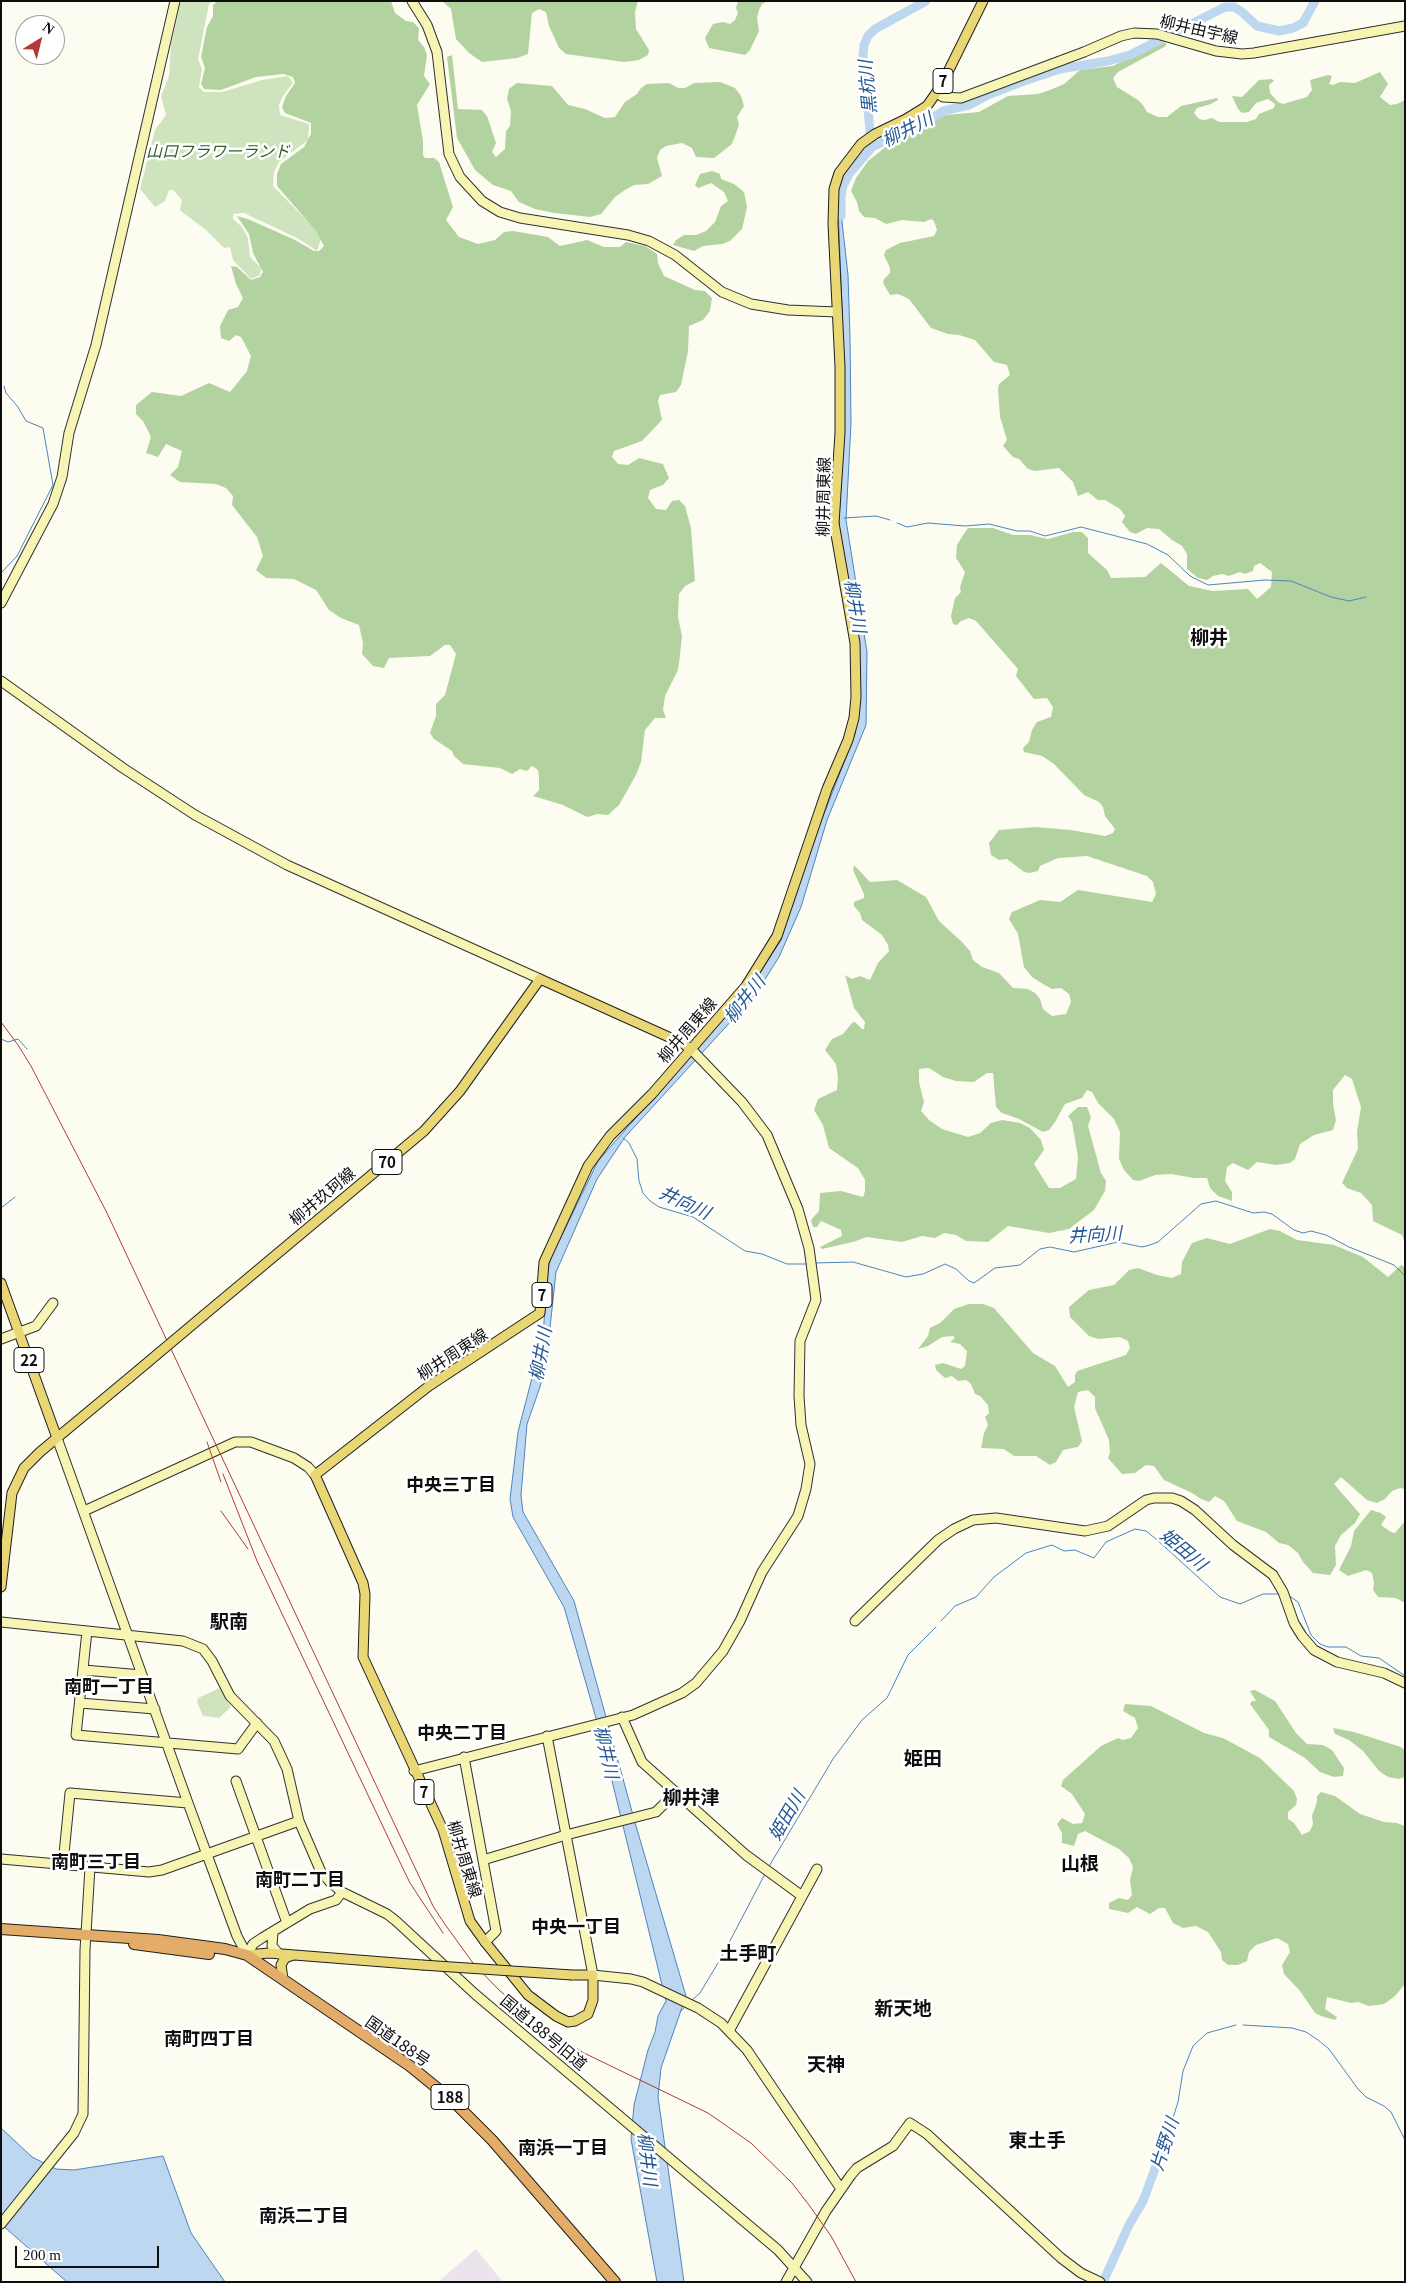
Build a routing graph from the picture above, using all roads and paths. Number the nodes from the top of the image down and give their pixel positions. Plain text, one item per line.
1 (175, 1) edge
2 (412, 1) edge
3 (983, 1) edge
4 (1405, 26) edge
5 (937, 93) junction
6 (837, 312) junction
7 (1, 603) edge
8 (1, 681) edge
9 (540, 979) junction
10 (695, 1053) junction
11 (1, 1282) edge
12 (54, 1304) dead end
13 (18, 1333) junction
14 (1, 1339) edge
15 (57, 1438) junction
16 (315, 1475) junction
17 (84, 1511) junction
18 (1, 1587) edge
19 (854, 1621) dead end
20 (1, 1622) edge
21 (87, 1631) junction
22 (127, 1635) junction
23 (84, 1670) junction
24 (142, 1676) junction
25 (1405, 1683) edge
26 (80, 1703) junction
27 (155, 1709) junction
28 (622, 1717) junction
29 (256, 1724) junction
30 (547, 1736) junction
31 (166, 1742) junction
32 (464, 1757) junction
33 (414, 1770) junction
34 (236, 1781) dead end
35 (675, 1792) junction
36 (188, 1803) junction
37 (299, 1821) junction
38 (566, 1835) junction
39 (256, 1836) junction
40 (208, 1853) junction
41 (1, 1859) edge
42 (483, 1860) junction
43 (63, 1864) junction
44 (90, 1867) junction
45 (817, 1869) dead end
46 (342, 1892) junction
47 (802, 1896) junction
48 (288, 1923) junction
49 (1, 1929) edge
50 (273, 1932) junction
51 (1, 1936) edge
52 (86, 1938) junction
53 (485, 1942) junction
54 (279, 1954) junction
55 (247, 1955) junction
56 (294, 1955) junction
57 (592, 1976) junction
58 (283, 1979) junction
59 (729, 2031) junction
60 (842, 2190) junction
61 (1, 2224) edge
62 (795, 2266) junction
63 (615, 2282) edge
64 (786, 2282) edge
65 (807, 2282) edge
66 (1100, 2282) edge

1 - 7 street
2 - 6 street
3 - 5 main road, 柳井周東線 / 7
4 - 5 street, 柳井由宇線
5 - 6 main road, 柳井周東線 / 7
6 - 10 main road, 柳井周東線 / 7
8 - 9 street
9 - 10 main road
9 - 15 main road, 柳井玖珂線 / 70, bridge
10 - 16 main road, 柳井周東線 / 7
10 - 28 street
11 - 13 main road, 22
12 - 13 street
13 - 14 street
13 - 15 main road, 22
15 - 17 street
15 - 18 main road, 柳井玖珂線
16 - 17 street
16 - 33 main road, 柳井周東線 / 7
17 - 22 street
19 - 25 street
20 - 21 street, 国道188号旧道
21 - 22 street, 国道188号旧道
21 - 23 street
22 - 24 street
22 - 29 street, 国道188号旧道
23 - 24 street
23 - 26 street
24 - 27 street
26 - 27 street
26 - 31 street
27 - 31 street
28 - 30 street
28 - 35 street
29 - 31 street
29 - 37 street, 国道188号旧道
30 - 32 street
30 - 38 street
31 - 36 street
32 - 33 street
32 - 42 street
33 - 53 main road, 柳井周東線 / 7
34 - 39 street
35 - 38 street
35 - 47 street
36 - 40 street
36 - 43 street
37 - 39 street
37 - 46 street, 国道188号旧道
38 - 42 street
38 - 57 street
39 - 40 street
39 - 48 street
40 - 44 street
40 - 55 street
41 - 43 street
42 - 53 street
43 - 44 street
44 - 52 street
45 - 47 street
46 - 48 street
46 - 62 street, 国道188号旧道
47 - 59 street
48 - 50 street
49 - 52 highway
50 - 54 street
50 - 55 street
51 - 52 highway
52 - 55 highway
52 - 61 street
53 - 57 main road, 柳井周東線 / 7
54 - 55 main road
54 - 56 main road
55 - 58 highway, 国道188号 / 188
56 - 57 main road, bridge
56 - 58 main road
57 - 59 street
58 - 63 highway, 国道188号 / 188
59 - 60 street
60 - 62 street
60 - 66 street
62 - 64 street
62 - 65 street, 国道188号旧道

